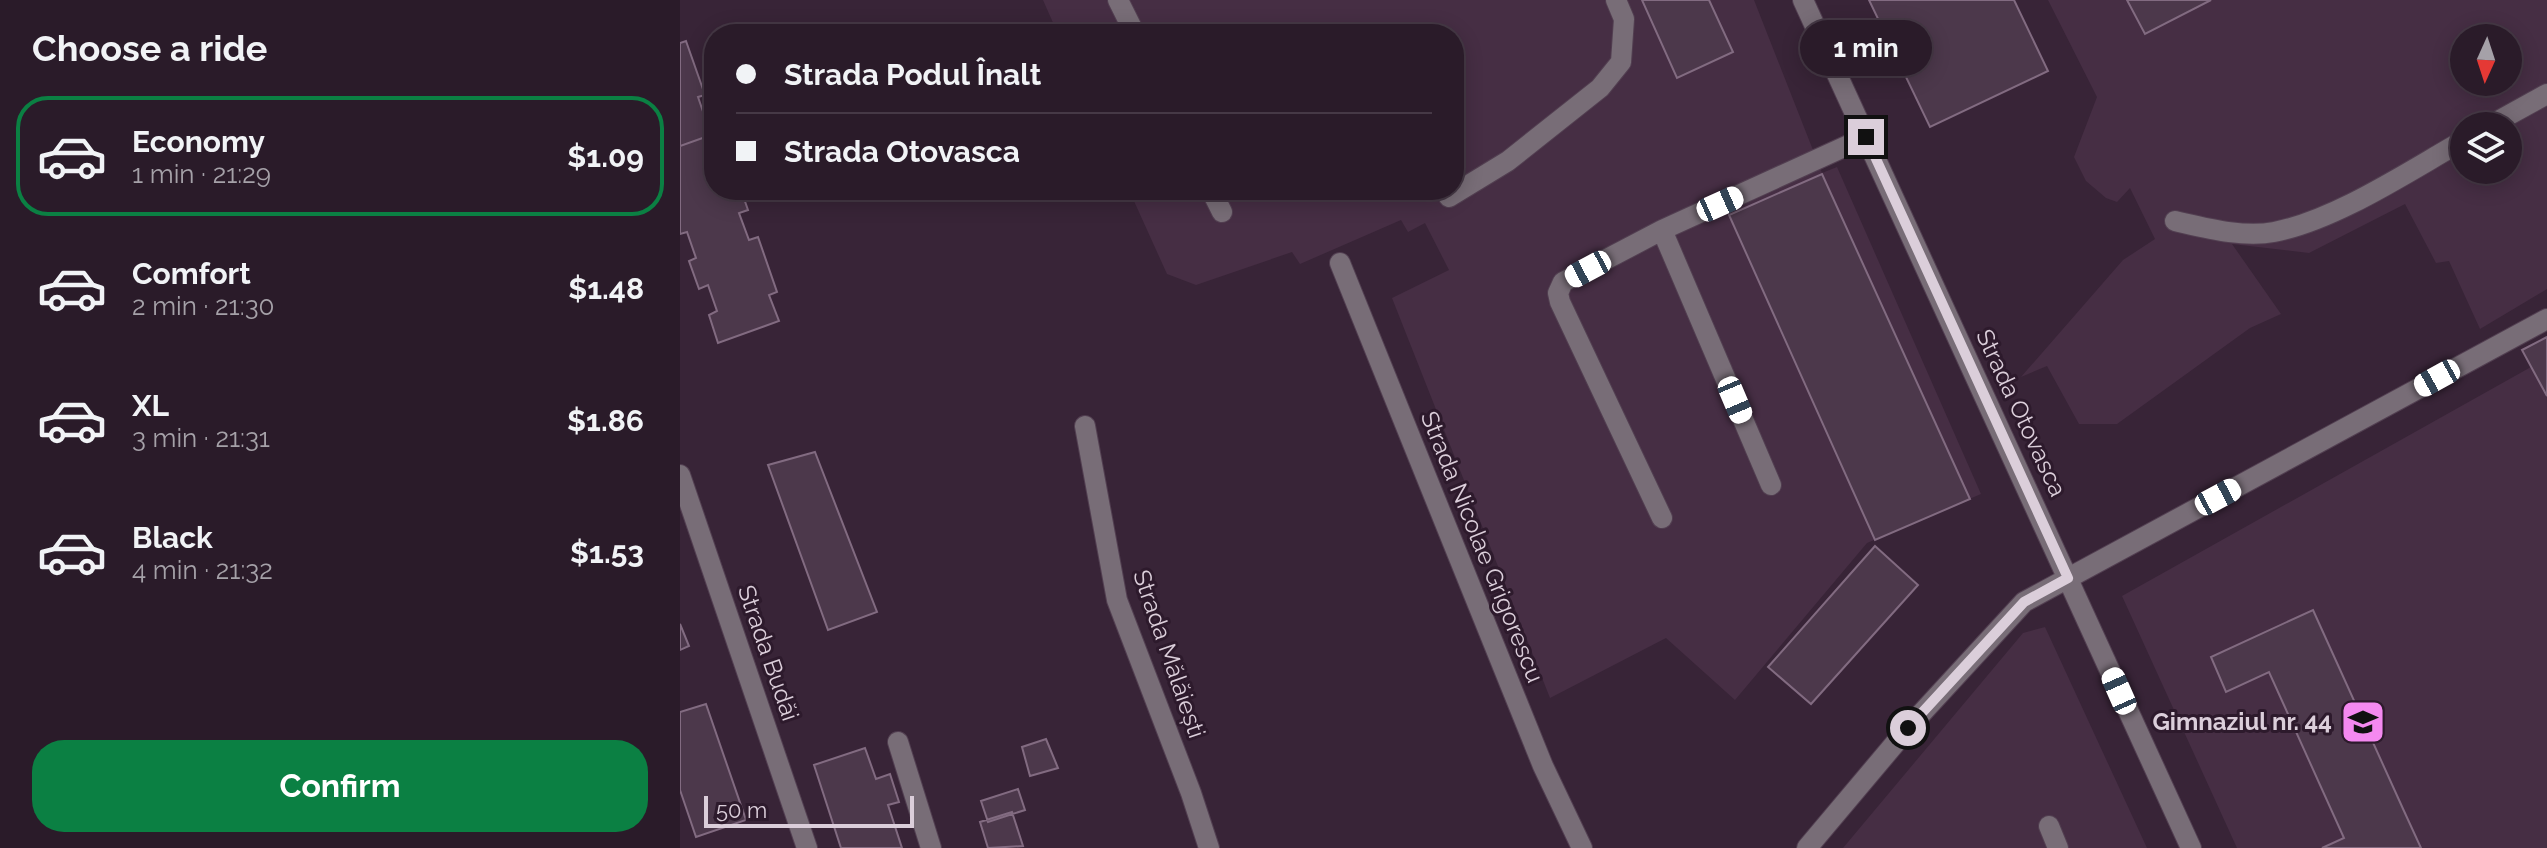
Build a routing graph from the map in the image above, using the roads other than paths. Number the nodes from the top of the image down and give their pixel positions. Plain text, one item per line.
1 (1118, 0) edge
2 (1616, 0) edge
3 (1803, 0) edge
4 (1130, 24) edge
5 (2547, 94) edge
6 (2514, 112) edge
7 (1866, 137) junction
8 (2450, 148) edge
9 (1464, 188) edge
10 (1216, 200) edge
11 (1222, 212) dead end
12 (2175, 221) dead end
13 (1662, 230) junction
14 (1340, 263) dead end
15 (2547, 319) edge
16 (1085, 426) dead end
17 (680, 475) edge
18 (1771, 485) dead end
19 (1662, 518) dead end
20 (2068, 578) junction
21 (898, 742) dead end
22 (2049, 826) dead end
23 (807, 848) edge
24 (931, 848) edge
25 (1209, 848) edge
26 (1582, 848) edge
27 (1807, 848) edge
28 (2058, 848) edge
29 (2191, 848) edge

1 - 4 street
2 - 9 street
3 - 7 street, Strada Otovasca
5 - 6 street
7 - 13 street
7 - 20 street, Strada Otovasca
8 - 12 street
10 - 11 street
13 - 18 street
13 - 19 street
14 - 26 street, Strada Nicolae Grigorescu
15 - 20 street
16 - 25 street, Strada Mălăiești
17 - 23 street, Strada Budăi
20 - 27 street
20 - 29 street, Strada Otovasca
21 - 24 street
22 - 28 street

